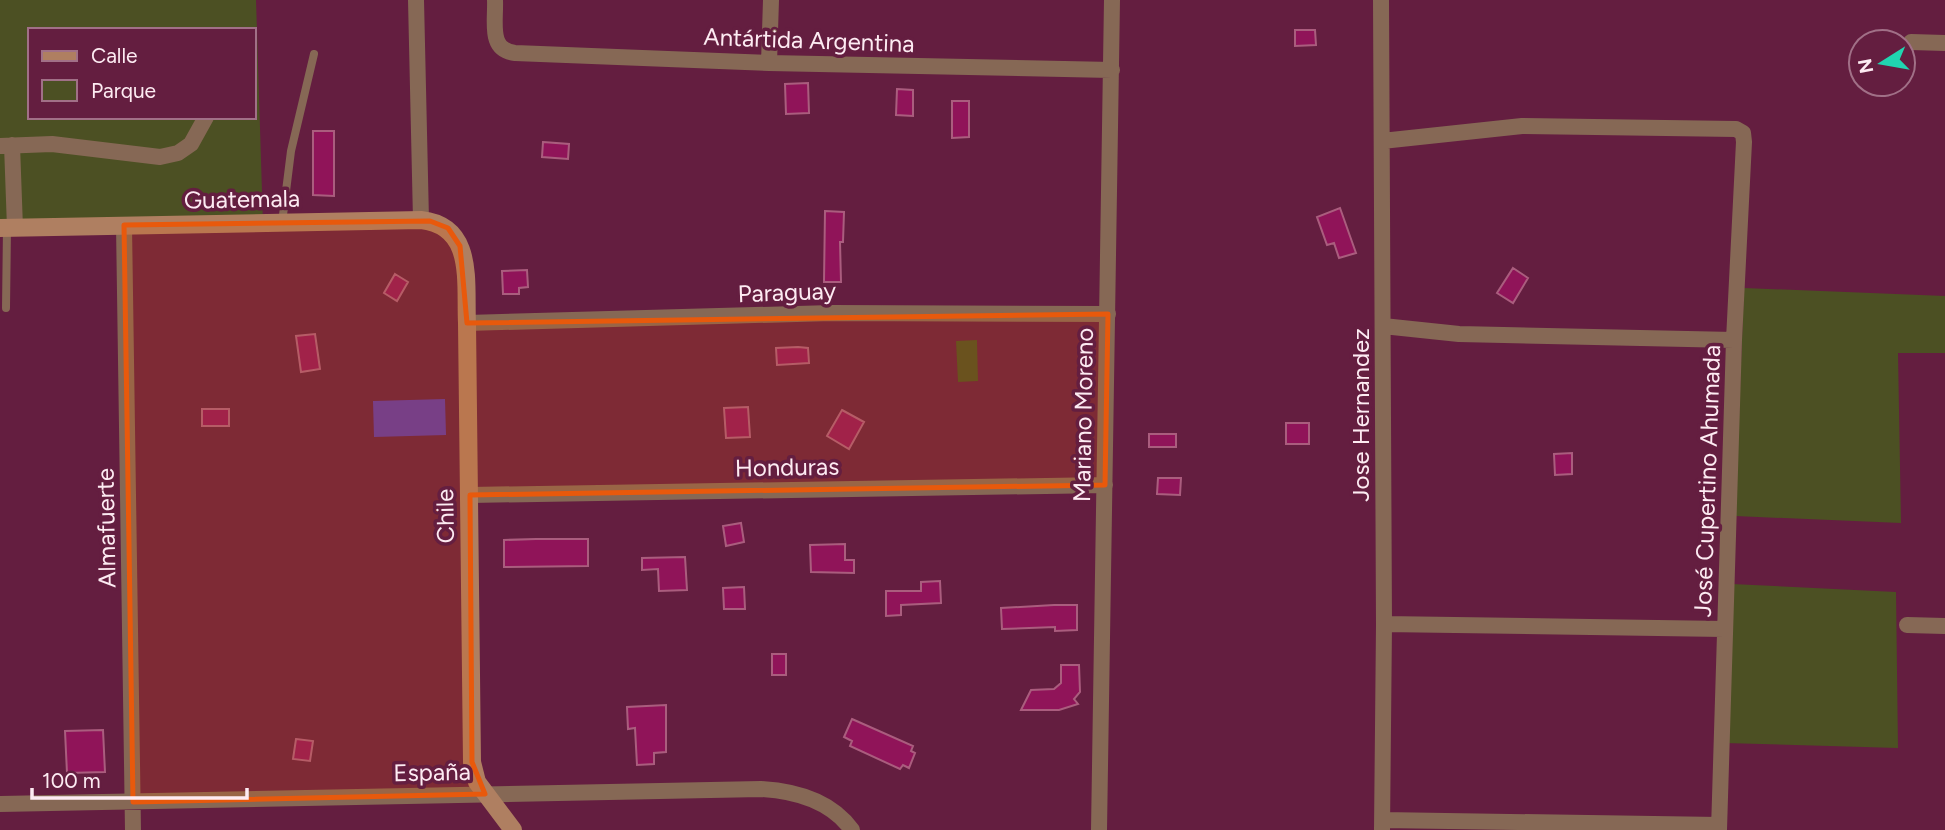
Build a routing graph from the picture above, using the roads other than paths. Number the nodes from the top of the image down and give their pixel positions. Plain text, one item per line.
1 (416, 0) edge
2 (495, 0) edge
3 (771, 0) edge
4 (1112, 0) edge
5 (1381, 0) edge
6 (1917, 42) edge
7 (1945, 43) edge
8 (314, 54) dead end
9 (769, 63) junction
10 (1112, 70) junction
11 (205, 119) edge
12 (1382, 141) junction
13 (6, 146) edge
14 (421, 220) junction
15 (282, 223) junction
16 (124, 225) junction
17 (7, 228) edge
18 (464, 259) joint
19 (6, 308) dead end
20 (1108, 314) junction
21 (467, 323) junction
22 (1382, 326) junction
23 (1734, 340) junction
24 (1105, 485) junction
25 (470, 495) junction
26 (1384, 624) junction
27 (1907, 625) dead end
28 (1945, 626) edge
29 (1724, 629) junction
30 (485, 794) junction
31 (133, 802) junction
32 (0, 804) edge
33 (1382, 825) edge
34 (1719, 828) edge
35 (133, 830) edge
36 (513, 830) edge
37 (852, 830) edge
38 (1099, 830) edge

1 - 14 street
2 - 9 street, Antártida Argentina
3 - 9 street
4 - 10 street, Mariano Moreno
5 - 12 street, Jose Hernandez
6 - 7 street
8 - 15 lane
9 - 10 street, Antártida Argentina
10 - 20 street, Mariano Moreno
11 - 13 street
12 - 22 street, Jose Hernandez
12 - 23 street, José Cupertino Ahumada
13 - 17 street
14 - 15 street, Guatemala
14 - 18 street, Guatemala
15 - 16 street, Guatemala
16 - 17 street, Guatemala
16 - 31 street, Almafuerte
17 - 19 lane
18 - 21 street, Chile
20 - 21 street, Paraguay
20 - 24 street, Mariano Moreno
21 - 25 street, Chile
22 - 23 street
22 - 26 street, Jose Hernandez
23 - 29 street, José Cupertino Ahumada
24 - 25 street, Honduras
24 - 38 street, Mariano Moreno
25 - 30 street, Chile
26 - 29 street
26 - 33 street, Jose Hernandez
27 - 28 street
29 - 34 street, José Cupertino Ahumada
30 - 31 street, España
30 - 36 street
30 - 37 street, España
31 - 32 street, España
31 - 35 street, Almafuerte
33 - 34 street

